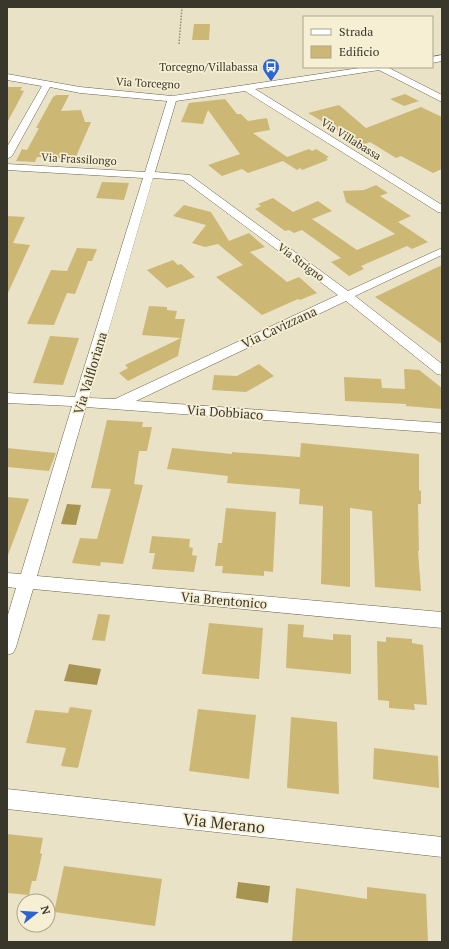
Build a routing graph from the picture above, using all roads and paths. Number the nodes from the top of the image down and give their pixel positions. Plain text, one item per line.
1 (182, 7) edge
2 (179, 44) dead end
3 (376, 68) edge
4 (384, 68) edge
5 (7, 77) edge
6 (48, 84) junction
7 (247, 88) junction
8 (172, 99) junction
9 (442, 99) edge
10 (7, 156) edge
11 (7, 167) edge
12 (150, 174) junction
13 (442, 210) edge
14 (442, 251) edge
15 (346, 295) junction
16 (442, 371) edge
17 (7, 398) edge
18 (81, 403) junction
19 (116, 404) junction
20 (442, 428) edge
21 (7, 580) edge
22 (27, 582) junction
23 (442, 620) edge
24 (7, 647) edge
25 (7, 799) edge
26 (442, 847) edge

1 - 2 path
3 - 7 street, Via Torcegno
4 - 9 street
5 - 6 street, Via Torcegno
6 - 8 street, Via Torcegno
6 - 10 street
7 - 8 street, Via Torcegno
7 - 13 street, Via Villabassa
8 - 12 street, Via Valfloriana
11 - 12 street, Via Frassilongo
12 - 15 street, Via Strigno
12 - 18 street, Via Valfloriana
14 - 15 street, Via Cavizzana
15 - 16 street, Via Strigno
15 - 19 street, Via Cavizzana
17 - 18 street, Via Dobbiaco
18 - 19 street, Via Dobbiaco
18 - 22 street, Via Valfloriana
19 - 20 street, Via Dobbiaco
21 - 22 street, Via Brentonico
22 - 23 street, Via Brentonico
22 - 24 street, Via Valfloriana
25 - 26 street, Via Merano

